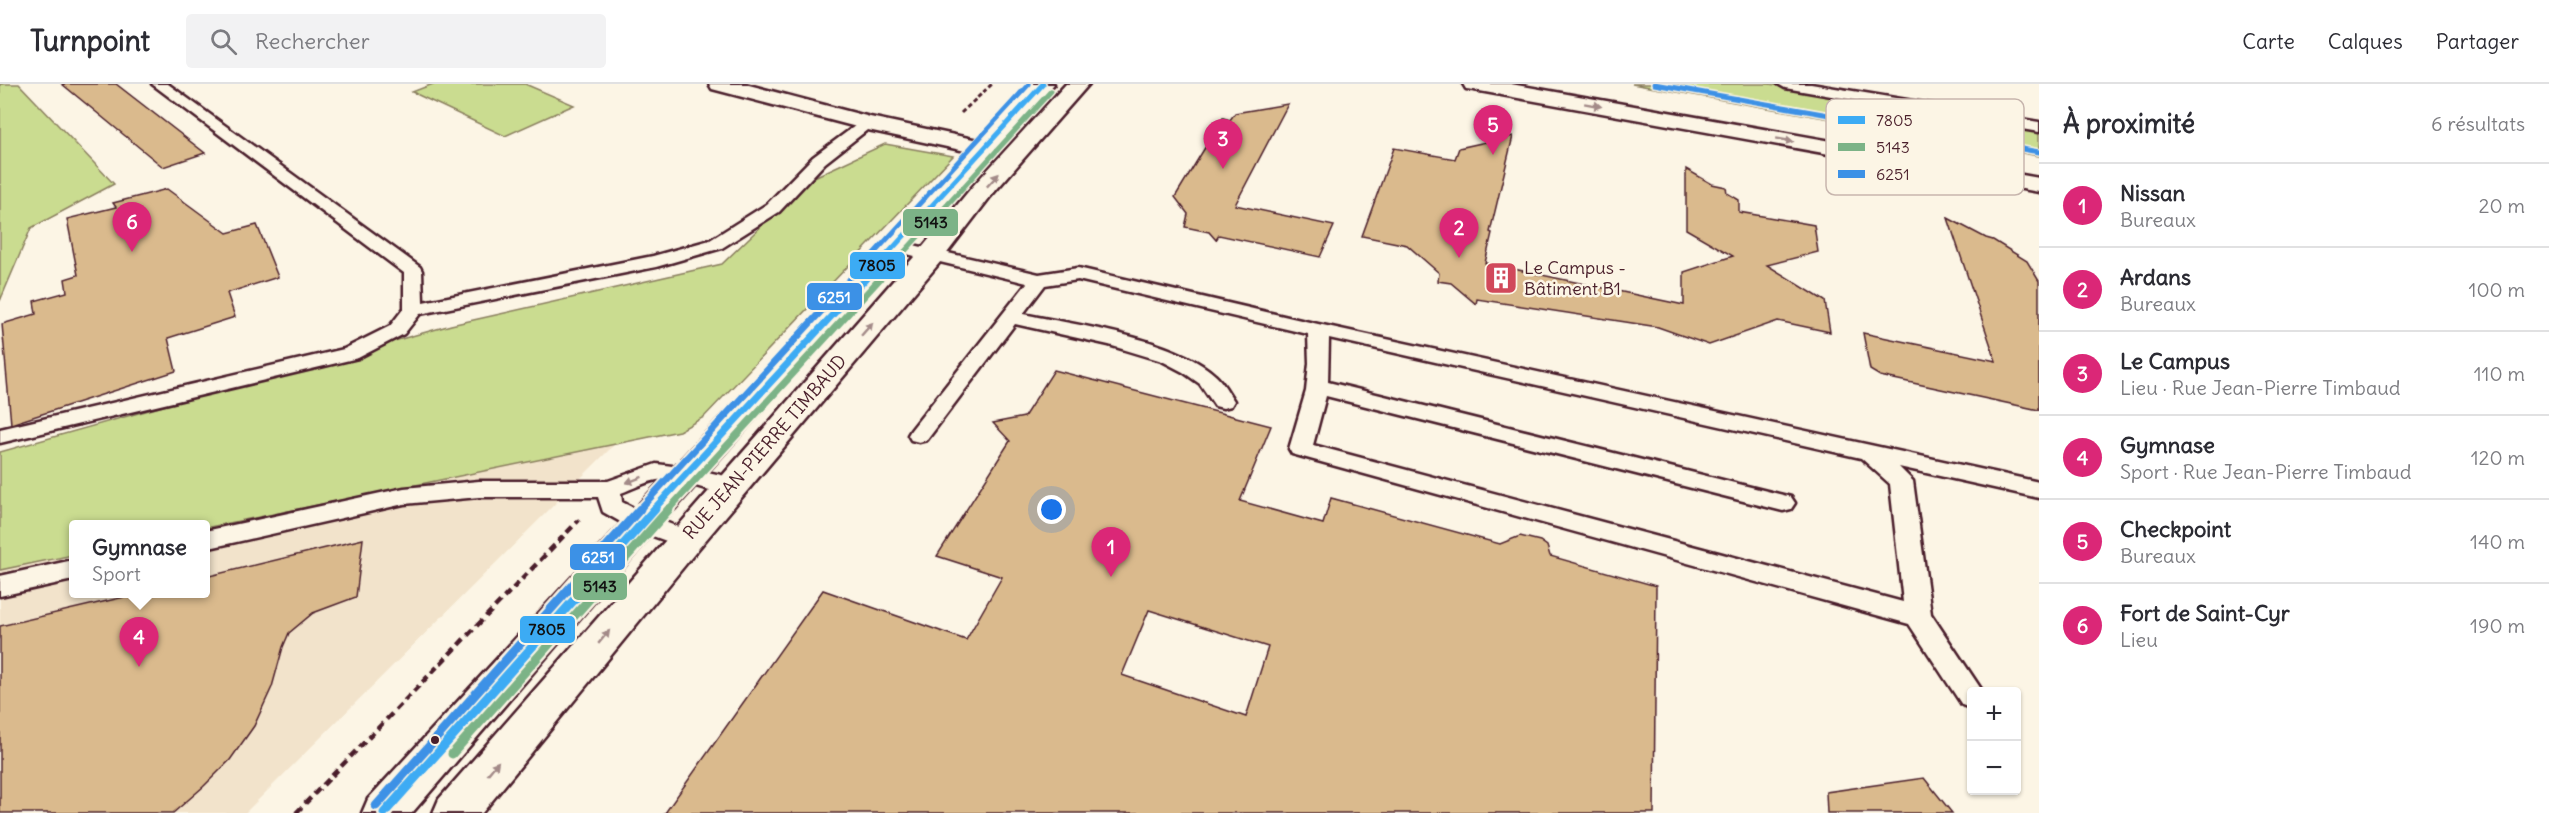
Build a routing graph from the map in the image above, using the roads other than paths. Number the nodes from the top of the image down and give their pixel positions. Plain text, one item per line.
1 (159, 84) edge
2 (720, 84) edge
3 (1043, 84) edge
4 (1078, 84) edge
5 (1474, 84) edge
6 (1594, 84) edge
7 (1785, 84) edge
8 (1874, 99) edge
9 (868, 123) junction
10 (2024, 124) edge
11 (1826, 125) edge
12 (2039, 127) edge
13 (1826, 147) edge
14 (984, 148) junction
15 (2024, 160) edge
16 (2039, 163) edge
17 (2024, 182) edge
18 (2039, 185) edge
19 (896, 246) junction
20 (931, 255) junction
21 (1039, 279) junction
22 (414, 309) junction
23 (1011, 317) junction
24 (1318, 330) junction
25 (1319, 387) junction
26 (1223, 401) dead end
27 (919, 435) dead end
28 (0, 436) edge
29 (1867, 452) junction
30 (688, 475) junction
31 (732, 486) junction
32 (609, 489) junction
33 (2039, 490) edge
34 (1783, 503) dead end
35 (642, 523) junction
36 (210, 539) edge
37 (686, 539) junction
38 (69, 571) edge
39 (0, 586) edge
40 (1918, 616) junction
41 (1967, 691) edge
42 (384, 813) edge
43 (455, 813) edge

1 - 22 lane
2 - 9 main road
3 - 14 main road, RUE JEAN-PIERRE TIMBAUD
20 -> 4 main road, RUE JEAN-PIERRE TIMBAUD
5 -> 13 main road
6 - 11 main road
7 - 8 lane
9 - 14 main road
9 - 22 lane
10 - 12 lane
14 - 19 main road, RUE JEAN-PIERRE TIMBAUD
15 - 16 main road
17 -> 18 main road
19 - 20 lane
19 - 30 main road, RUE JEAN-PIERRE TIMBAUD
20 - 21 lane
31 -> 20 main road, RUE JEAN-PIERRE TIMBAUD
21 - 23 lane
21 - 24 lane
22 - 28 lane
23 - 26 lane
23 - 27 lane
24 - 25 lane
24 - 29 lane
25 - 34 lane
25 - 40 lane
29 - 33 lane
29 - 40 lane
30 - 31 lane
30 -> 32 lane
30 - 35 main road, RUE JEAN-PIERRE TIMBAUD
31 - 37 main road, RUE JEAN-PIERRE TIMBAUD
32 - 35 lane
32 - 36 lane
35 - 37 lane
35 - 42 main road, RUE JEAN-PIERRE TIMBAUD
43 -> 37 main road, RUE JEAN-PIERRE TIMBAUD
38 - 39 lane
40 - 41 lane

